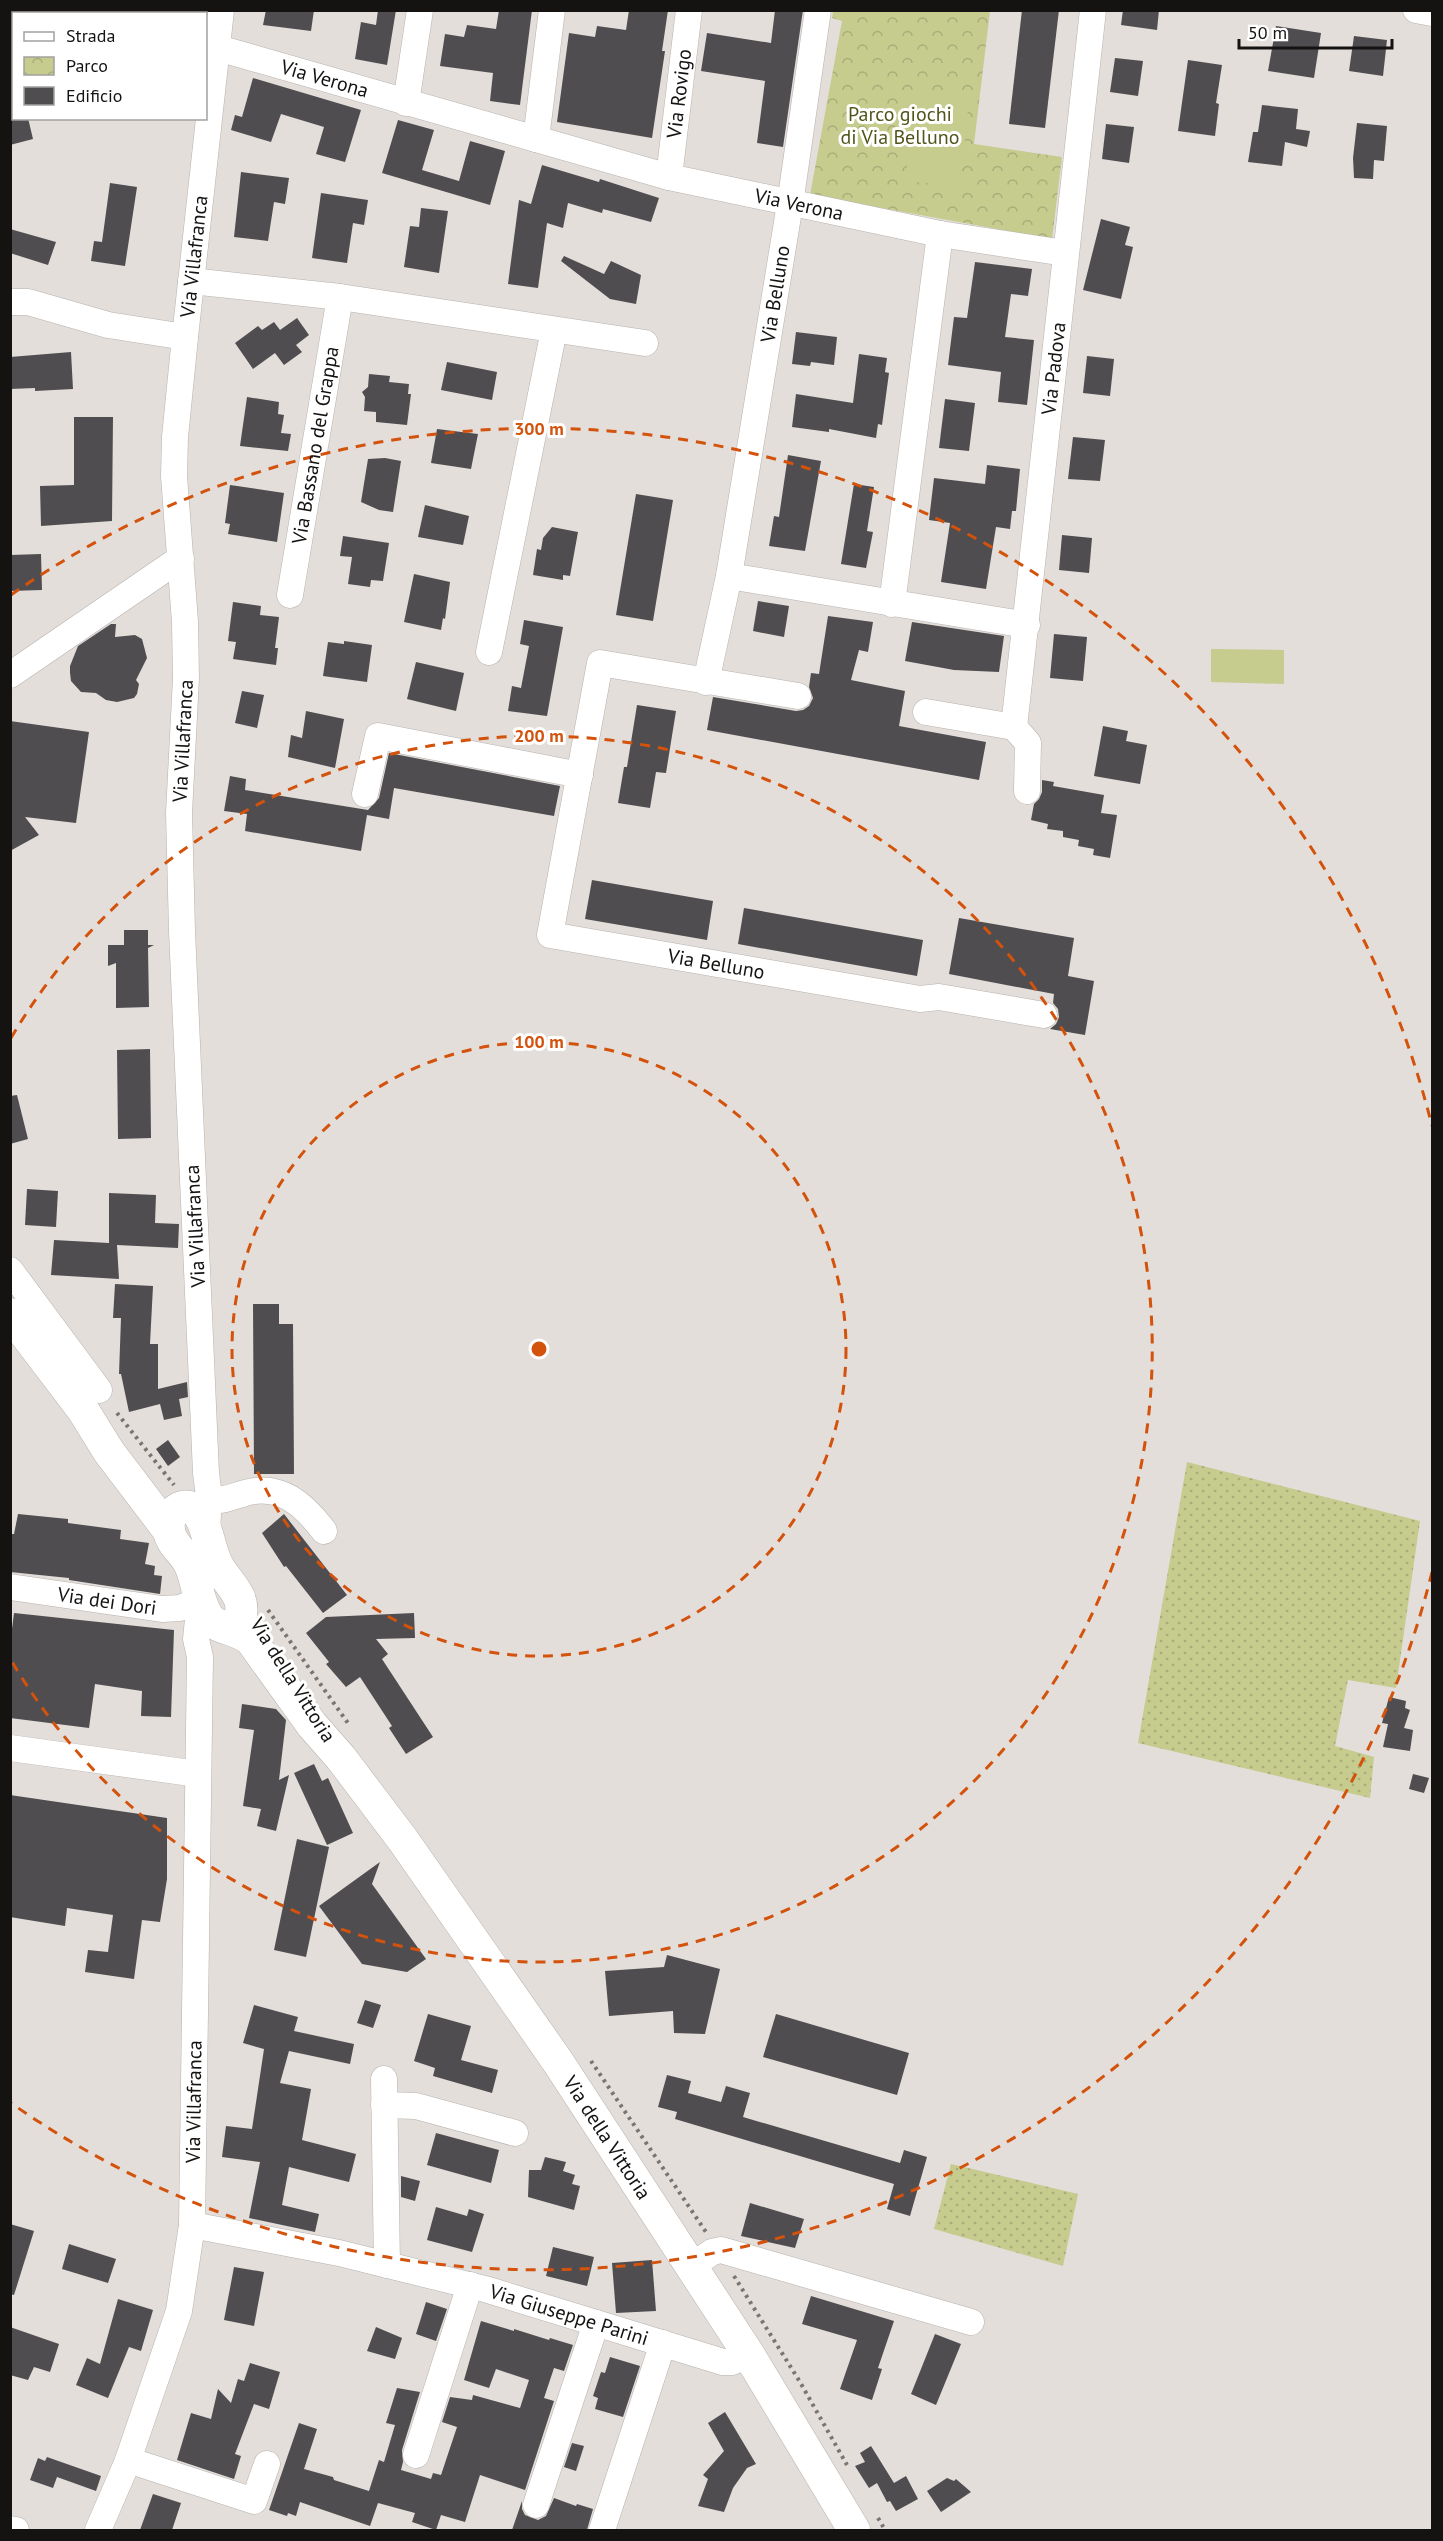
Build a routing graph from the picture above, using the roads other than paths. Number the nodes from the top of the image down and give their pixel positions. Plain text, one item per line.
1 (420, 10) edge
2 (552, 10) edge
3 (689, 10) edge
4 (818, 10) edge
5 (1093, 10) edge
6 (1416, 10) edge
7 (1432, 13) edge
8 (216, 28) edge
9 (406, 103) junction
10 (207, 119) edge
11 (207, 120) edge
12 (536, 139) junction
13 (669, 177) junction
14 (790, 204) junction
15 (940, 234) junction
16 (1065, 253) junction
17 (191, 281) junction
18 (340, 297) junction
19 (10, 302) edge
20 (554, 330) junction
21 (185, 337) junction
22 (645, 343) dead end
23 (181, 558) junction
24 (729, 576) junction
25 (290, 595) dead end
26 (892, 604) junction
27 (1027, 625) junction
28 (489, 652) dead end
29 (10, 675) edge
30 (706, 682) junction
31 (798, 696) dead end
32 (926, 712) dead end
33 (1014, 727) junction
34 (580, 775) junction
35 (1027, 791) dead end
36 (364, 794) dead end
37 (1044, 1015) dead end
38 (10, 1270) edge
39 (10, 1314) edge
40 (91, 1400) junction
41 (185, 1511) junction
42 (324, 1531) dead end
43 (10, 1587) edge
44 (200, 1600) junction
45 (239, 1615) junction
46 (200, 1657) junction
47 (10, 1748) edge
48 (198, 1774) junction
49 (384, 2079) dead end
50 (384, 2105) junction
51 (515, 2133) dead end
52 (192, 2225) junction
53 (387, 2265) junction
54 (692, 2266) junction
55 (470, 2285) junction
56 (971, 2322) dead end
57 (596, 2323) junction
58 (663, 2343) junction
59 (749, 2355) junction
60 (416, 2455) dead end
61 (128, 2460) junction
62 (267, 2464) dead end
63 (536, 2505) dead end
64 (10, 2529) edge
65 (16, 2530) edge
66 (98, 2530) edge
67 (602, 2530) edge
68 (854, 2530) edge

1 - 9 street
2 - 12 street
3 - 13 street, Via Rovigo
4 - 14 street, Via Belluno
5 - 16 street, Via Padova
6 - 7 street
8 - 9 street, Via Verona
8 - 10 street, Via Villafranca
9 - 12 street, Via Verona
11 - 17 street, Via Villafranca
12 - 13 street, Via Verona
13 - 14 street, Via Verona
14 - 15 street, Via Verona
14 - 24 street, Via Belluno
15 - 16 street, Via Verona
15 - 26 street
16 - 27 street, Via Padova
17 - 18 street
17 - 21 street, Via Villafranca
18 - 20 street
18 - 25 street, Via Bassano del Grappa
19 - 21 street
20 - 22 street
20 - 28 street
21 - 23 street, Via Villafranca
23 - 29 street
23 - 41 street, Via Villafranca
24 - 26 street
24 - 30 street, Via Belluno
26 - 27 street
27 - 33 street, Via Padova
30 - 31 street
30 - 34 street, Via Belluno
32 - 33 street
33 - 35 street
34 - 36 street
34 - 37 street, Via Belluno
38 - 40 street
39 - 40 main road, Via della Vittoria
40 - 41 main road, Via della Vittoria
41 - 42 street
41 - 44 main road, Via della Vittoria
41 - 45 main road, Via della Vittoria
43 - 44 street, Via dei Dori
44 - 45 main road, Via della Vittoria
44 - 46 street, Via Villafranca
45 - 46 street
45 - 54 main road, Via della Vittoria
46 - 48 street, Via Villafranca
47 - 48 street
48 - 52 street, Via Villafranca
49 - 50 street
50 - 51 street
50 - 53 street
52 - 53 street, Via Giuseppe Parini
52 - 61 street, Via Villafranca
53 - 55 street, Via Giuseppe Parini
54 - 56 street
54 - 59 main road, Via della Vittoria
55 - 57 street, Via Giuseppe Parini
55 - 60 street
57 - 58 street, Via Giuseppe Parini
57 - 63 street
58 - 59 street, Via Giuseppe Parini
58 - 67 street
59 - 68 main road, Via della Vittoria
61 - 62 street
61 - 66 street, Via Villafranca
64 - 65 street

